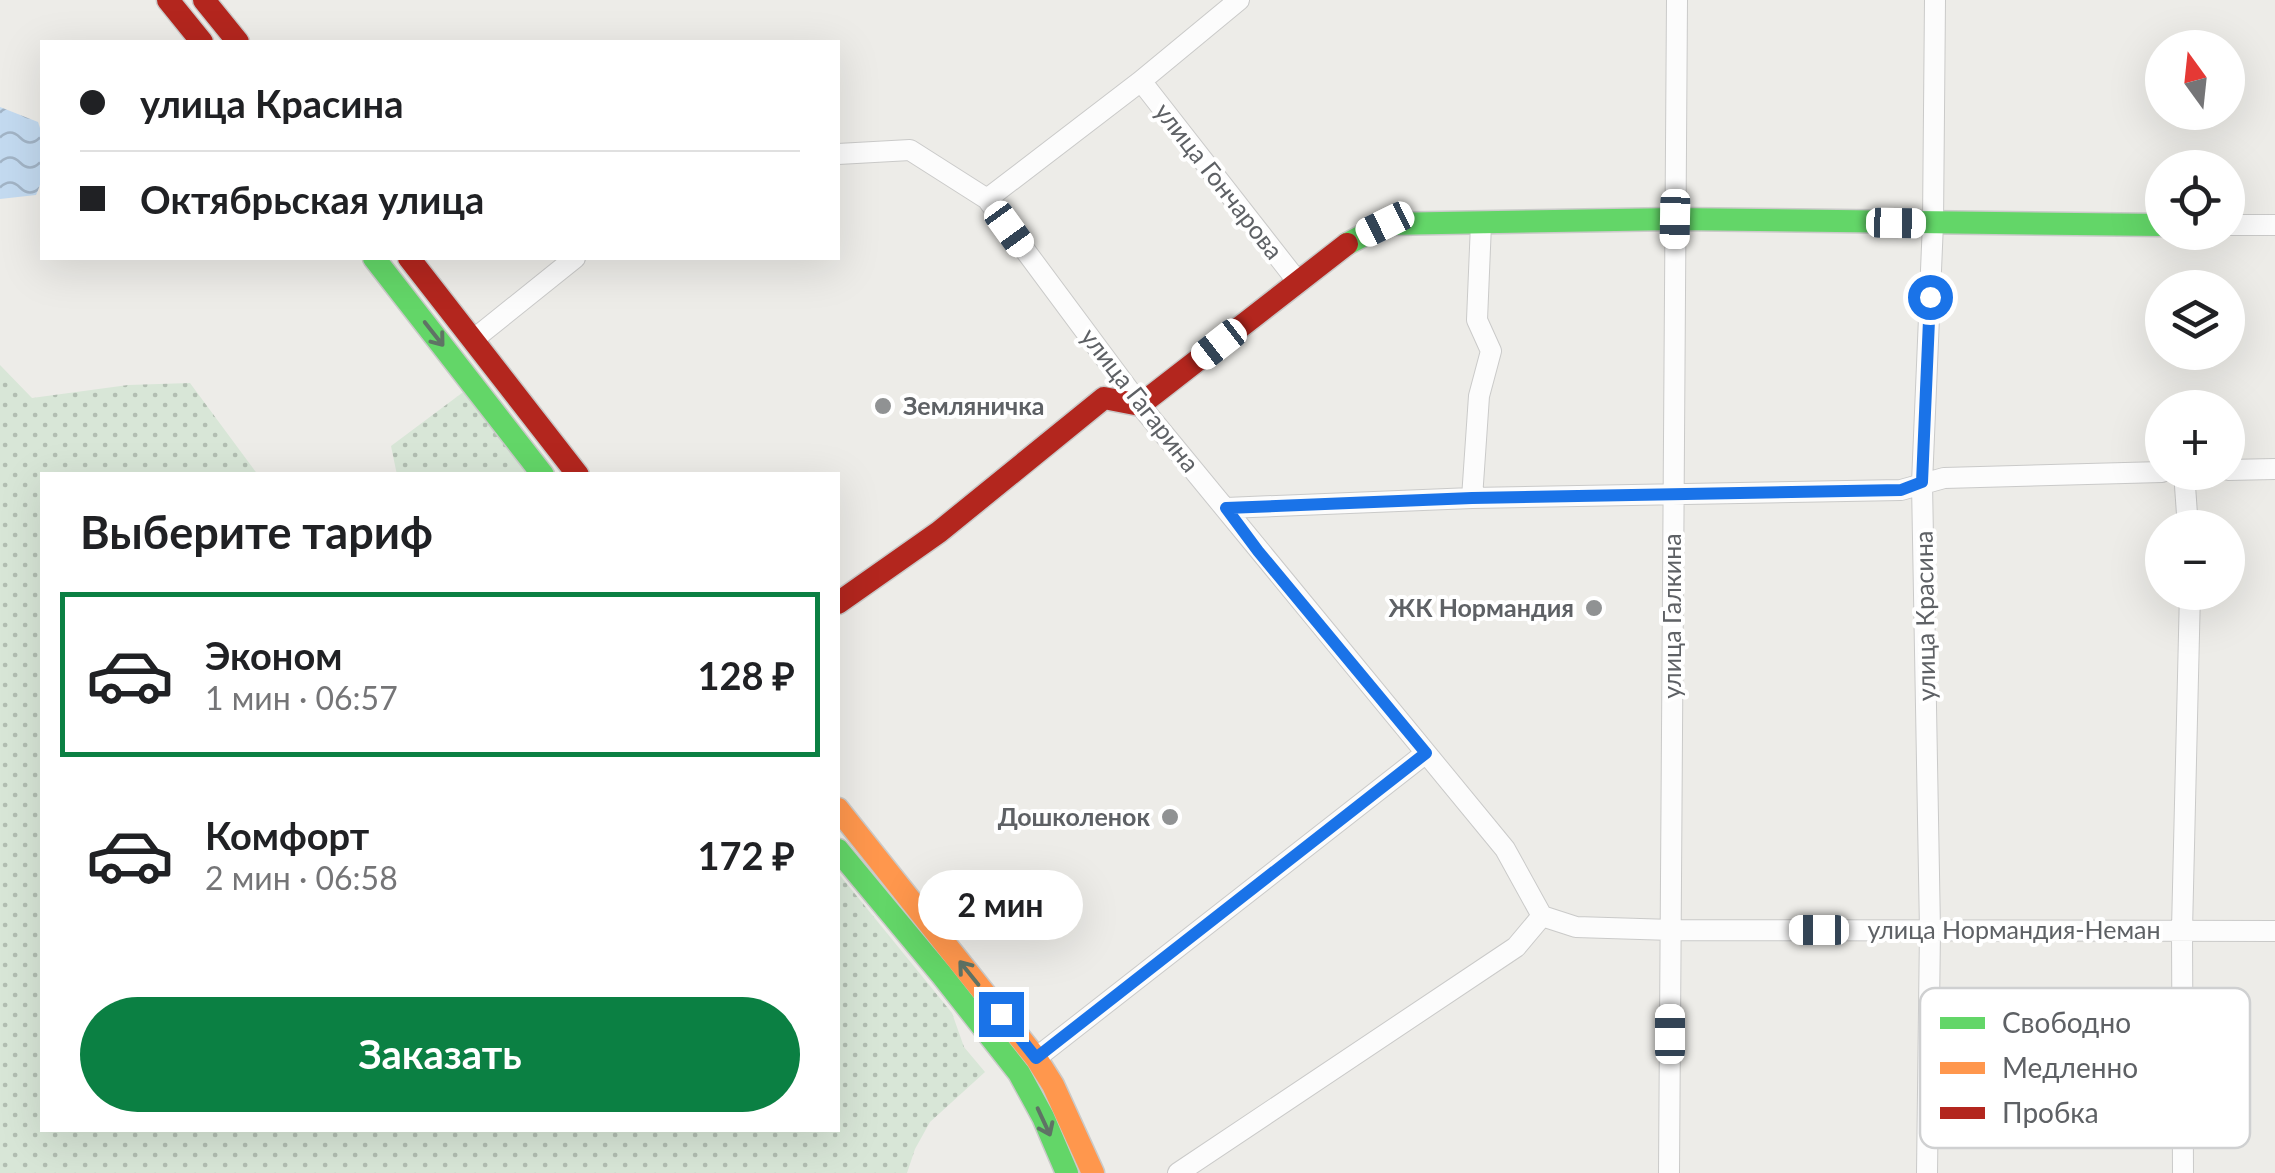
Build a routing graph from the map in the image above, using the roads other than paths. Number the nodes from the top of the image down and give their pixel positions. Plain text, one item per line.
1 (168, 0) edge
2 (204, 0) edge
3 (1238, 0) edge
4 (1677, 0) edge
5 (1935, 0) edge
6 (200, 40) edge
7 (236, 40) edge
8 (1141, 80) junction
9 (840, 154) edge
10 (988, 200) junction
11 (1675, 219) junction
12 (1932, 223) junction
13 (1481, 224) junction
14 (2145, 224) edge
15 (2245, 225) edge
16 (2275, 225) edge
17 (376, 260) edge
18 (411, 260) edge
19 (573, 260) edge
20 (1298, 282) junction
21 (474, 339) junction
22 (1140, 405) junction
23 (2275, 469) edge
24 (2245, 470) edge
25 (541, 472) edge
26 (576, 472) edge
27 (2145, 472) edge
28 (1922, 482) junction
29 (1672, 493) junction
30 (1472, 498) junction
31 (1226, 508) junction
32 (840, 602) edge
33 (2190, 610) edge
34 (1426, 753) junction
35 (840, 812) edge
36 (840, 852) edge
37 (1542, 916) junction
38 (1672, 930) junction
39 (1930, 930) junction
40 (2182, 930) junction
41 (2275, 931) edge
42 (1929, 988) edge
43 (2182, 988) edge
44 (1028, 1066) junction
45 (1927, 1148) edge
46 (2184, 1148) edge
47 (1067, 1173) edge
48 (1094, 1173) edge
49 (1178, 1173) edge
50 (1669, 1173) edge
51 (1927, 1173) edge
52 (2184, 1173) edge

1 - 6 main road
2 - 7 main road
3 - 8 street, улица Гончарова
4 - 11 street, улица Галкина
5 - 12 street, улица Красина
8 - 10 street, улица Гончарова
8 - 20 street, улица Гончарова
9 - 10 street, улица Гагарина
10 - 22 street, улица Гагарина
11 - 12 main road
11 - 13 main road
11 - 29 street, улица Галкина
12 - 14 main road
12 - 28 street, улица Красина
13 - 20 main road
13 - 30 street
15 - 16 street
17 -> 25 main road
18 - 21 main road
19 - 21 street
20 - 22 main road
21 - 26 main road
22 - 31 street, улица Гагарина
22 - 32 main road
23 - 24 street
27 - 28 street
28 - 29 street
28 - 39 street, улица Красина
29 - 30 street
29 - 38 street, улица Галкина
30 - 31 street
31 - 34 street, улица Гагарина
33 - 40 street
34 - 37 street, улица Гагарина
34 - 44 street
44 -> 35 main road
36 - 44 main road
37 - 38 street, улица Нормандия-Неман
37 - 49 street
38 - 39 street, улица Нормандия-Неман
38 - 50 street, улица Галкина
39 - 40 street, улица Нормандия-Неман
39 - 42 street, улица Красина
40 - 41 street, улица Нормандия-Неман
40 - 43 street
44 -> 47 main road
44 - 48 main road
45 - 51 street, улица Красина
46 - 52 street

